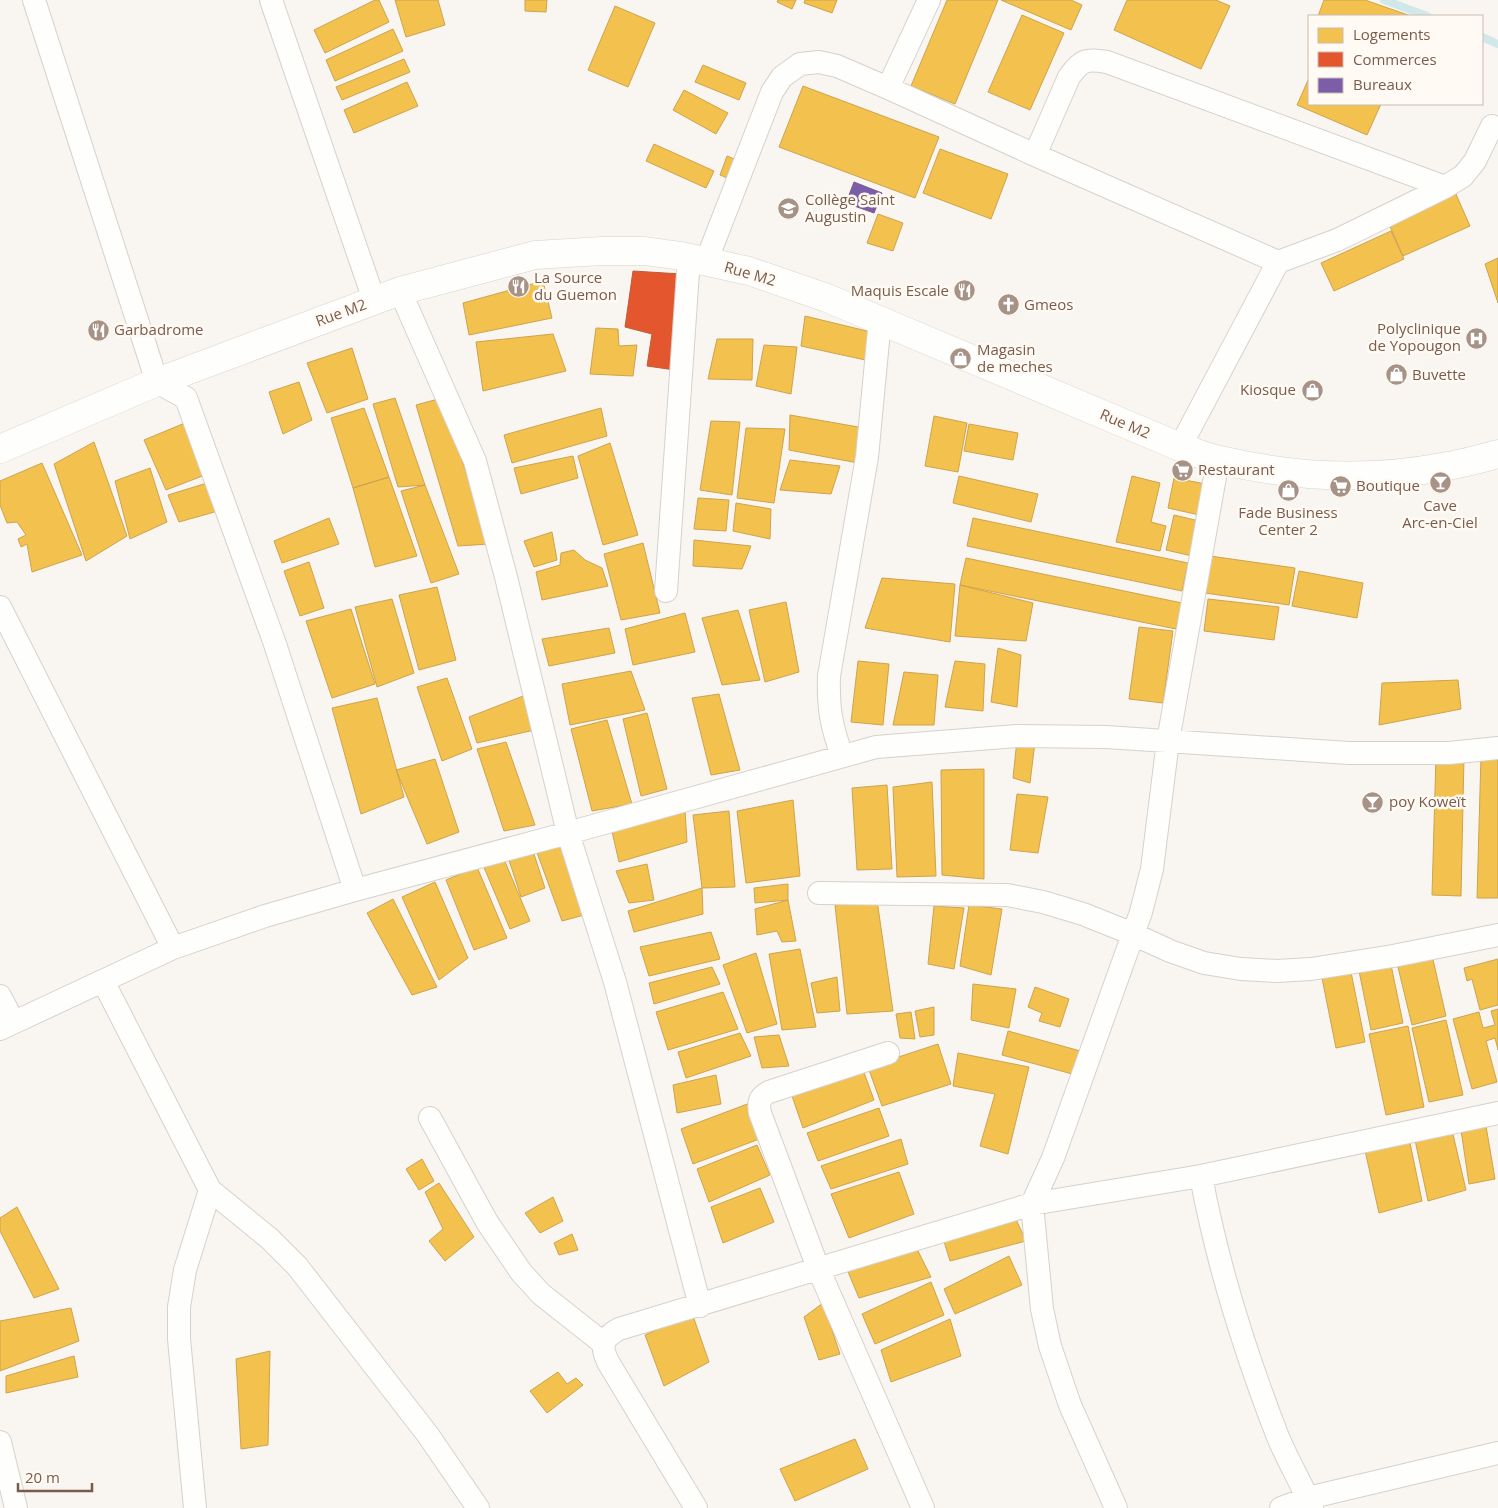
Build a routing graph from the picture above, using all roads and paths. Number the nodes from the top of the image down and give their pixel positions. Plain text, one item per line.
1 (34, 0) edge
2 (271, 0) edge
3 (929, 0) edge
4 (888, 88) junction
5 (1492, 126) dead end
6 (1035, 155) junction
7 (1445, 187) junction
8 (698, 260) junction
9 (1278, 262) junction
10 (400, 290) junction
11 (374, 300) junction
12 (880, 320) junction
13 (157, 382) junction
14 (1180, 447) junction
15 (0, 449) edge
16 (1498, 454) edge
17 (1218, 460) junction
18 (666, 591) dead end
19 (0, 607) edge
20 (1168, 742) junction
21 (1498, 748) edge
22 (842, 756) junction
23 (568, 833) junction
24 (355, 890) junction
25 (819, 893) dead end
26 (1133, 934) junction
27 (1498, 934) edge
28 (173, 948) junction
29 (103, 981) junction
30 (0, 996) edge
31 (7, 1025) edge
32 (888, 1053) dead end
33 (1498, 1113) edge
34 (430, 1118) dead end
35 (1201, 1176) junction
36 (210, 1190) junction
37 (1032, 1204) junction
38 (818, 1268) junction
39 (700, 1306) junction
40 (603, 1343) junction
41 (0, 1442) edge
42 (1498, 1453) edge
43 (10, 1498) edge
44 (1310, 1503) edge
45 (195, 1508) edge
46 (478, 1508) edge
47 (696, 1508) edge
48 (923, 1508) edge
49 (1116, 1508) edge
50 (1281, 1508) edge

1 - 13 street
2 - 11 street
3 - 4 street
4 - 6 street
4 - 8 street
5 - 7 street
6 - 7 street
6 - 9 street
7 - 9 street
8 - 10 street, Rue M2
8 - 12 street, Rue M2
8 - 18 street
9 - 14 street
10 - 11 street, Rue M2
10 - 23 street
11 - 13 street, Rue M2
12 - 14 street, Rue M2
12 - 22 street
13 - 15 street, Rue M2
13 - 24 street
14 - 17 street, Rue M2
16 - 17 street, Rue M2
17 - 20 street
19 - 28 street
20 - 21 street
20 - 22 street
20 - 26 street
22 - 23 street
23 - 24 street
23 - 39 street
24 - 28 street
25 - 26 street
26 - 27 street
26 - 37 street
28 - 29 street
29 - 31 street
29 - 36 street
30 - 31 street
32 - 38 street
33 - 35 street
34 - 40 street
35 - 37 street
35 - 44 street
36 - 45 street
36 - 46 street
37 - 38 street
37 - 49 street
38 - 39 street
38 - 48 street
39 - 40 street
40 - 47 street
41 - 43 street
42 - 44 street
44 - 50 street

